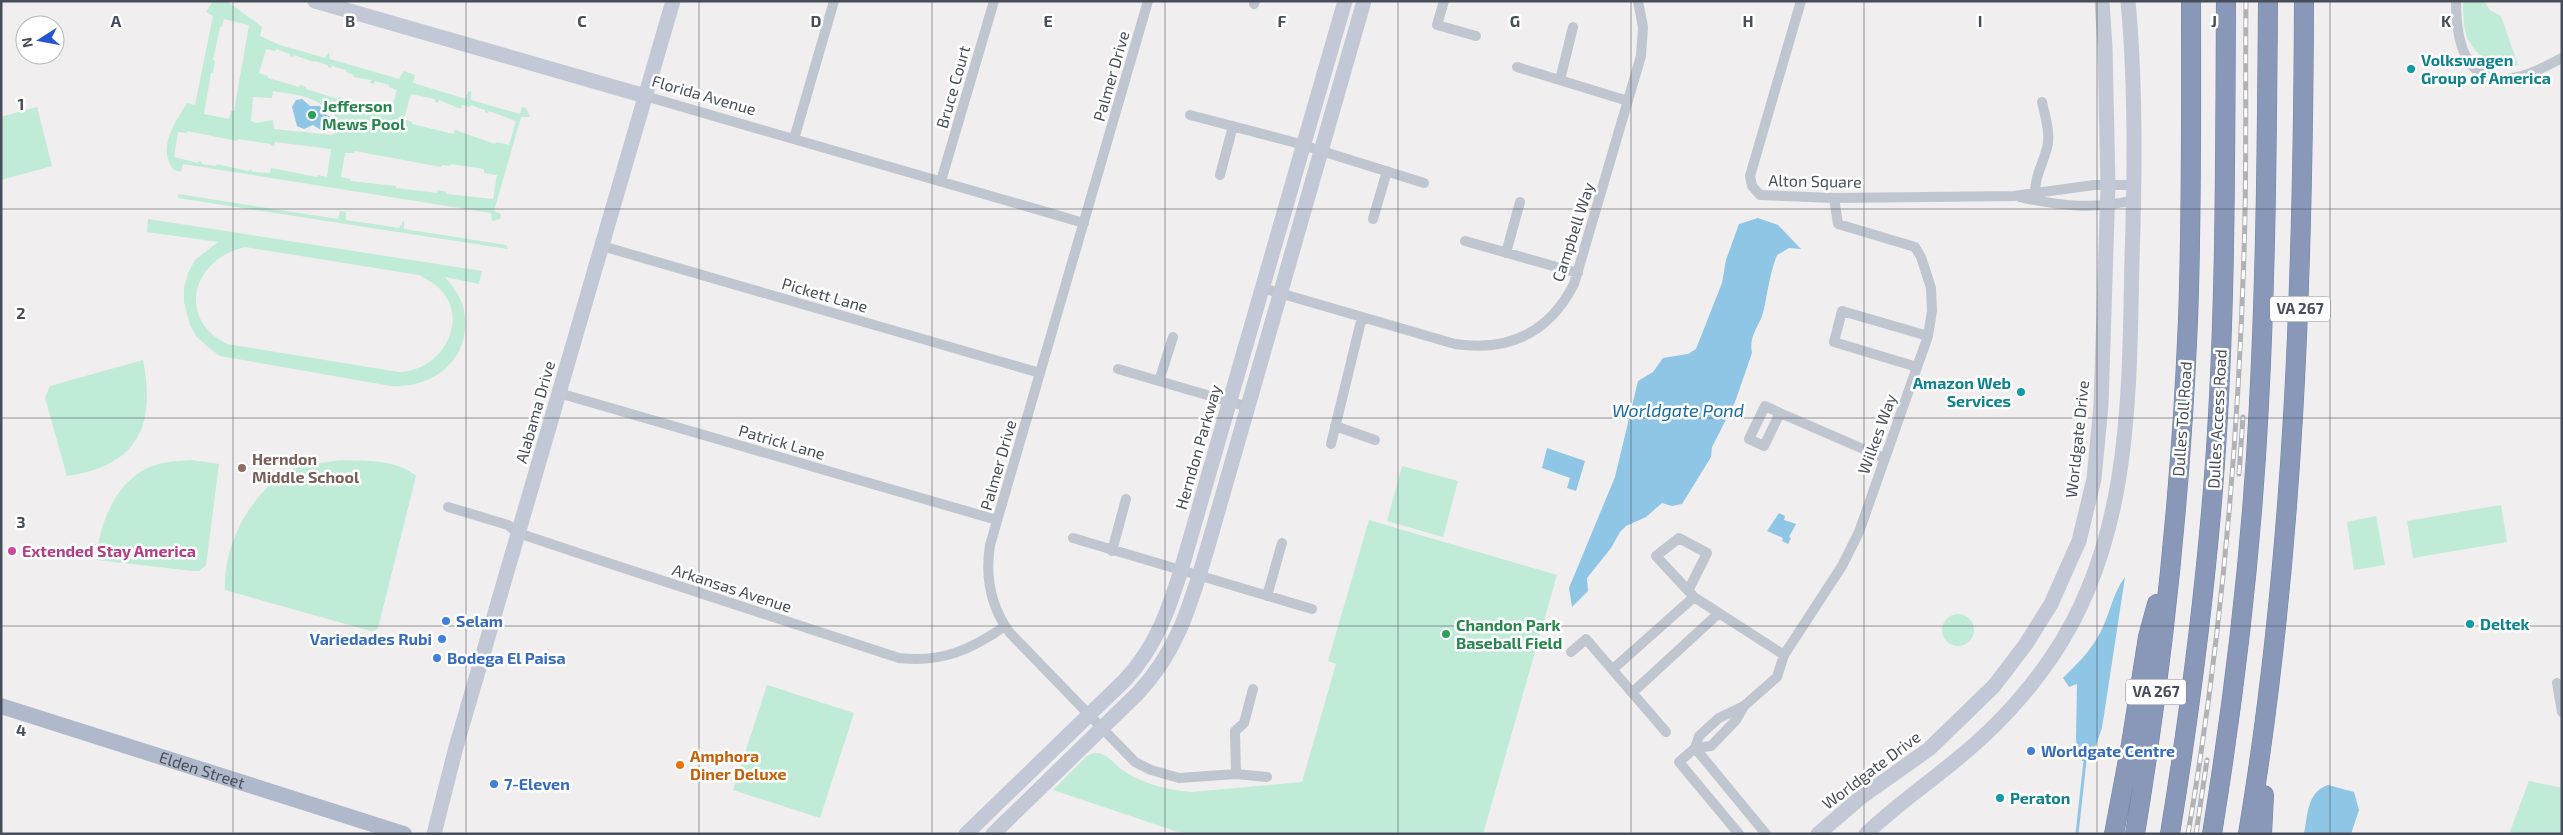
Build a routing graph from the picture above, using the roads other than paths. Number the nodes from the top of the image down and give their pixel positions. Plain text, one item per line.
1 (315, 1) edge
2 (673, 1) edge
3 (834, 1) edge
4 (994, 1) edge
5 (1148, 1) edge
6 (1344, 1) edge
7 (1364, 1) edge
8 (1444, 1) edge
9 (1638, 1) edge
10 (1801, 1) edge
11 (2102, 1) edge
12 (2128, 1) edge
13 (2191, 1) edge
14 (2226, 1) edge
15 (2268, 1) edge
16 (2304, 1) edge
17 (2456, 1) edge
18 (1573, 27) dead end
19 (1476, 36) dead end
20 (2562, 58) edge
21 (1517, 67) dead end
22 (1560, 80) junction
23 (645, 96) junction
24 (1628, 101) junction
25 (2042, 102) dead end
26 (1190, 115) dead end
27 (1233, 126) junction
28 (794, 139) junction
29 (1303, 145) junction
30 (1320, 150) junction
31 (1387, 171) junction
32 (1220, 175) dead end
33 (941, 181) junction
34 (1424, 183) dead end
35 (2108, 185) junction
36 (2134, 193) junction
37 (2035, 196) junction
38 (1834, 198) junction
39 (1520, 202) dead end
40 (2107, 207) junction
41 (1373, 219) dead end
42 (1084, 223) junction
43 (1465, 241) dead end
44 (602, 246) junction
45 (1506, 253) junction
46 (1578, 273) junction
47 (1262, 288) junction
48 (1281, 293) junction
49 (1362, 317) junction
50 (1928, 336) junction
51 (1173, 337) dead end
52 (1917, 367) junction
53 (1118, 369) dead end
54 (1040, 373) junction
55 (1158, 381) junction
56 (559, 393) junction
57 (1230, 402) junction
58 (1248, 407) junction
59 (1780, 412) dead end
60 (1335, 426) junction
61 (1375, 440) dead end
62 (1331, 444) dead end
63 (1884, 458) junction
64 (1126, 499) dead end
65 (448, 507) dead end
66 (997, 520) junction
67 (518, 533) junction
68 (1073, 538) dead end
69 (1282, 543) dead end
70 (2172, 550) junction
71 (1112, 551) junction
72 (1180, 572) junction
73 (1199, 577) junction
74 (1691, 594) junction
75 (1267, 596) junction
76 (1312, 609) dead end
77 (1719, 613) junction
78 (1005, 626) junction
79 (1571, 652) dead end
80 (1784, 655) junction
81 (1613, 669) junction
82 (2557, 683) dead end
83 (1253, 689) dead end
84 (1633, 692) junction
85 (2268, 694) junction
86 (1, 706) edge
87 (2562, 712) edge
88 (1089, 716) junction
89 (1102, 729) junction
90 (1666, 732) dead end
91 (1695, 748) junction
92 (1236, 774) junction
93 (1267, 777) dead end
94 (404, 834) edge
95 (434, 834) edge
96 (966, 834) edge
97 (993, 834) edge
98 (1739, 834) edge
99 (1766, 834) edge
100 (1818, 834) edge
101 (1866, 834) edge
102 (2114, 834) edge
103 (2135, 834) edge
104 (2170, 834) edge
105 (2212, 834) edge
106 (2248, 834) edge
107 (2262, 834) edge

1 - 23 street, Florida Avenue
2 - 23 street, Alabama Drive
3 - 28 street
4 - 33 street, Bruce Court
5 - 42 street, Palmer Drive
6 - 29 street, Herndon Parkway
7 - 30 street
8 - 19 street
9 - 24 street, Campbell Way
10 - 38 street, Alton Square
11 - 35 street, Worldgate Drive
12 - 36 street
13 - 70 highway, Dulles Toll Road / VA 267
14 - 104 highway, Dulles Access Road
15 - 105 highway
16 - 85 highway, VA 267
17 - 20 street
18 - 22 street
21 - 22 street
22 - 24 street
23 - 28 street, Florida Avenue
23 - 44 street, Alabama Drive
24 - 46 street, Campbell Way
25 - 37 street
26 - 27 street
27 - 29 street
27 - 32 street
28 - 33 street, Florida Avenue
29 - 30 street
29 - 47 street, Herndon Parkway
30 - 31 street
30 - 48 street
31 - 34 street
31 - 41 street
33 - 42 street, Florida Avenue
35 - 36 street, Alton Square
35 - 37 street, Alton Square
35 - 40 street, Worldgate Drive
36 - 40 street, Alton Square
36 - 101 street
37 - 38 street, Alton Square
37 - 40 street, Alton Square
38 - 50 street, Wilkes Way
39 - 45 street
40 - 100 street, Worldgate Drive
42 - 54 street, Palmer Drive
43 - 45 street
44 - 54 street, Pickett Lane
44 - 56 street, Alabama Drive
45 - 46 street
46 - 49 street, Campbell Way
47 - 48 street, Campbell Way
47 - 57 street, Herndon Parkway
48 - 49 street, Campbell Way
48 - 58 street
49 - 60 street
50 - 52 street, Wilkes Way
50 - 52 street
51 - 55 street
52 - 63 street, Wilkes Way
53 - 55 street
54 - 66 street, Palmer Drive
55 - 57 street
56 - 66 street, Patrick Lane
56 - 67 street, Alabama Drive
57 - 58 street
57 - 72 street, Herndon Parkway
58 - 73 street
59 - 63 street
60 - 61 street
60 - 62 street
63 - 80 street, Wilkes Way
64 - 71 street
65 - 67 street, Arkansas Avenue
66 - 78 street, Palmer Drive
67 - 78 street, Arkansas Avenue
67 - 95 street, Alabama Drive
68 - 71 street
69 - 75 street
70 - 102 highway
70 - 103 highway, Dulles Toll Road / VA 267
71 - 72 street
72 - 73 street
72 - 88 street, Herndon Parkway
73 - 75 street
73 - 89 street
74 - 74 street
74 - 77 street
74 - 81 street
75 - 76 street
77 - 80 street
77 - 84 street
78 - 88 street, Palmer Drive
79 - 81 street
80 - 91 street, Wilkes Way
81 - 84 street
82 - 87 street
83 - 92 street
84 - 90 street
85 - 106 highway, VA 267
85 - 107 highway
86 - 94 main road, Elden Street
88 - 89 street, Palmer Drive
88 - 96 street, Herndon Parkway
89 - 92 street, Palmer Drive
89 - 97 street
91 - 98 street, Wilkes Way
91 - 99 street
92 - 93 street, Palmer Drive

